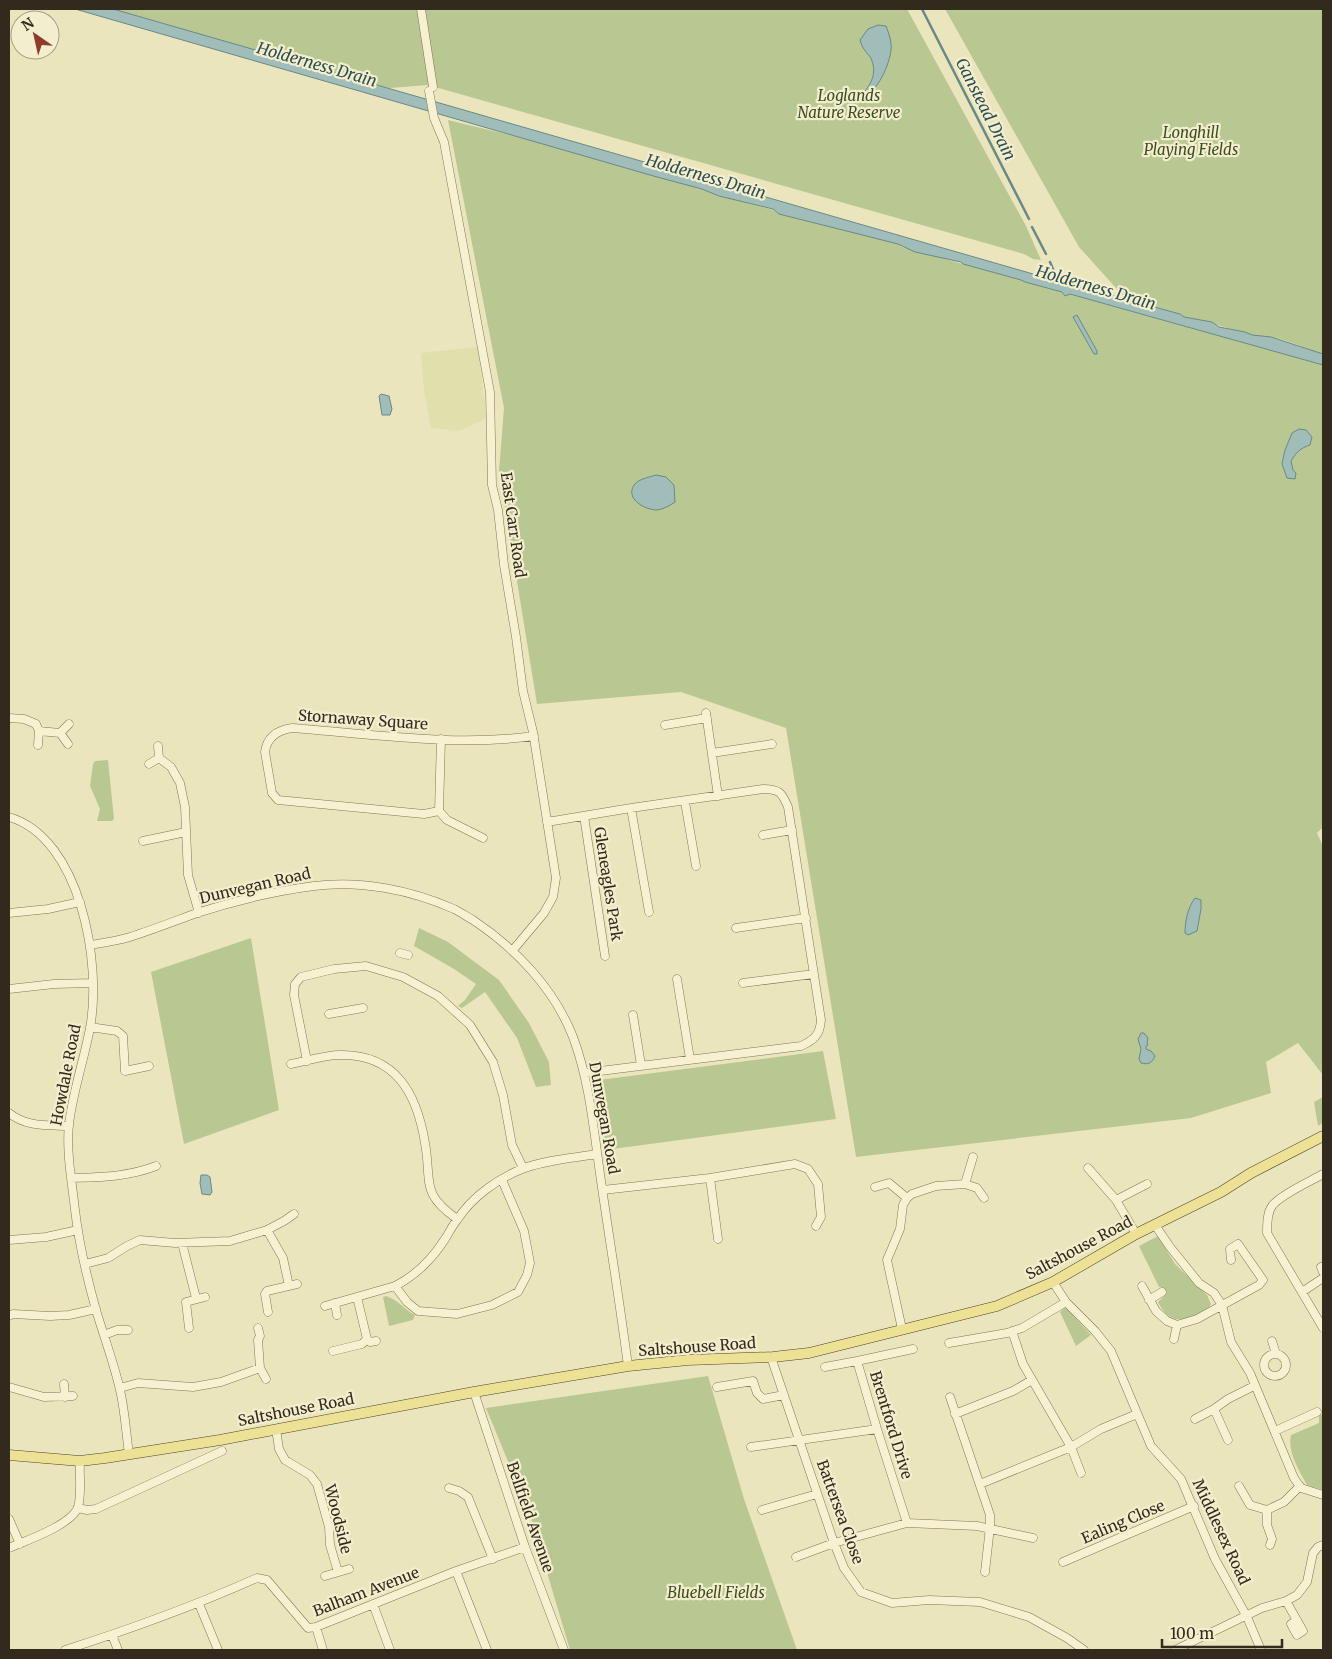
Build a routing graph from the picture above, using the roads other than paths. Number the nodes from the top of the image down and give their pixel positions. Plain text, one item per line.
1 (421, 9) edge
2 (9, 718) edge
3 (69, 724) dead end
4 (666, 725) dead end
5 (39, 731) junction
6 (60, 733) junction
7 (534, 736) junction
8 (441, 739) junction
9 (68, 744) dead end
10 (772, 744) dead end
11 (38, 745) dead end
12 (158, 746) dead end
13 (712, 753) junction
14 (159, 758) junction
15 (149, 764) dead end
16 (718, 796) junction
17 (685, 802) junction
18 (631, 808) junction
19 (439, 811) junction
20 (584, 816) junction
21 (9, 817) edge
22 (547, 822) junction
23 (792, 830) junction
24 (186, 832) junction
25 (480, 833) dead end
26 (763, 835) dead end
27 (143, 841) dead end
28 (696, 866) dead end
29 (80, 902) junction
30 (650, 912) dead end
31 (9, 913) edge
32 (199, 913) junction
33 (806, 918) junction
34 (736, 928) dead end
35 (90, 945) junction
36 (513, 950) junction
37 (605, 956) dead end
38 (814, 974) junction
39 (677, 979) dead end
40 (92, 983) junction
41 (743, 983) dead end
42 (9, 988) edge
43 (362, 1008) dead end
44 (329, 1014) dead end
45 (633, 1015) dead end
46 (90, 1028) junction
47 (690, 1059) junction
48 (307, 1061) junction
49 (291, 1064) dead end
50 (641, 1065) junction
51 (149, 1066) dead end
52 (584, 1073) junction
53 (9, 1112) edge
54 (69, 1126) junction
55 (1323, 1136) edge
56 (597, 1154) junction
57 (973, 1157) dead end
58 (156, 1166) dead end
59 (1100, 1167) dead end
60 (523, 1168) junction
61 (1323, 1174) edge
62 (72, 1178) junction
63 (710, 1178) junction
64 (502, 1180) junction
65 (965, 1184) junction
66 (1142, 1184) dead end
67 (874, 1187) dead end
68 (603, 1190) junction
69 (907, 1198) junction
70 (984, 1198) dead end
71 (1116, 1200) junction
72 (294, 1214) dead end
73 (457, 1219) junction
74 (1155, 1224) junction
75 (816, 1226) dead end
76 (78, 1230) junction
77 (266, 1230) junction
78 (1136, 1234) junction
79 (718, 1239) dead end
80 (9, 1240) edge
81 (182, 1243) junction
82 (1231, 1260) dead end
83 (86, 1264) junction
84 (1323, 1278) edge
85 (1053, 1282) junction
86 (297, 1284) dead end
87 (288, 1286) junction
88 (395, 1286) junction
89 (1142, 1286) dead end
90 (1162, 1292) dead end
91 (1302, 1292) junction
92 (205, 1297) dead end
93 (357, 1297) junction
94 (196, 1298) junction
95 (1149, 1300) junction
96 (1066, 1302) junction
97 (335, 1303) junction
98 (1222, 1305) junction
99 (325, 1306) dead end
100 (96, 1309) junction
101 (268, 1312) dead end
102 (337, 1315) dead end
103 (9, 1316) edge
104 (1177, 1325) junction
105 (189, 1328) dead end
106 (258, 1328) dead end
107 (1323, 1328) edge
108 (902, 1329) junction
109 (128, 1330) dead end
110 (1012, 1331) junction
111 (104, 1334) junction
112 (366, 1339) junction
113 (1174, 1339) dead end
114 (376, 1341) dead end
115 (1272, 1341) dead end
116 (949, 1343) dead end
117 (913, 1349) dead end
118 (333, 1352) dead end
119 (1276, 1354) junction
120 (771, 1357) junction
121 (857, 1361) junction
122 (628, 1366) junction
123 (825, 1367) dead end
124 (260, 1368) junction
125 (1265, 1368) junction
126 (1250, 1373) junction
127 (266, 1378) dead end
128 (1032, 1380) junction
129 (64, 1384) dead end
130 (1254, 1386) junction
131 (9, 1387) edge
132 (717, 1387) dead end
133 (120, 1388) junction
134 (474, 1392) junction
135 (784, 1395) junction
136 (950, 1397) dead end
137 (1214, 1409) junction
138 (1317, 1412) dead end
139 (955, 1414) junction
140 (1137, 1414) junction
141 (1195, 1419) dead end
142 (276, 1429) junction
143 (876, 1429) junction
144 (1275, 1431) junction
145 (799, 1440) junction
146 (1228, 1440) dead end
147 (751, 1447) dead end
148 (1071, 1448) junction
149 (222, 1451) dead end
150 (129, 1454) junction
151 (9, 1455) edge
152 (80, 1461) junction
153 (1081, 1474) dead end
154 (980, 1484) junction
155 (1239, 1486) dead end
156 (1300, 1486) junction
157 (449, 1488) dead end
158 (817, 1494) junction
159 (1323, 1495) edge
160 (1194, 1506) junction
161 (78, 1508) junction
162 (762, 1510) dead end
163 (1267, 1510) junction
164 (9, 1519) edge
165 (907, 1523) junction
166 (990, 1527) junction
167 (1033, 1538) dead end
168 (834, 1543) junction
169 (20, 1544) junction
170 (1270, 1545) dead end
171 (1323, 1545) edge
172 (525, 1547) junction
173 (9, 1548) edge
174 (796, 1557) dead end
175 (493, 1559) junction
176 (1063, 1562) dead end
177 (349, 1569) dead end
178 (456, 1571) junction
179 (338, 1572) junction
180 (985, 1572) dead end
181 (325, 1576) dead end
182 (1286, 1602) junction
183 (199, 1604) junction
184 (372, 1604) junction
185 (1247, 1617) junction
186 (1297, 1620) dead end
187 (316, 1627) junction
188 (112, 1635) junction
189 (74, 1649) edge
190 (66, 1650) edge
191 (118, 1650) edge
192 (218, 1650) edge
193 (323, 1650) edge
194 (390, 1650) edge
195 (487, 1650) edge
196 (564, 1650) edge
197 (1084, 1650) edge
198 (1175, 1650) edge
199 (1262, 1650) edge

1 - 7 street, East Carr Road
2 - 5 street
3 - 6 street
4 - 13 street
5 - 6 street
5 - 11 street
6 - 9 street
7 - 8 street, Stornaway Square
7 - 22 street, East Carr Road
8 - 19 street
8 - 19 street, Stornaway Square
10 - 13 street
12 - 14 street
13 - 16 street
14 - 15 street
14 - 24 street
16 - 17 street, Gleneagles Park
16 - 23 street, Gleneagles Park
17 - 18 street, Gleneagles Park
17 - 28 street
18 - 20 street, Gleneagles Park
18 - 30 street
19 - 25 street
20 - 22 street, Gleneagles Park
20 - 37 street, Gleneagles Park
21 - 29 street, Howdale Road
22 - 36 street, East Carr Road
23 - 26 street
23 - 33 street, Gleneagles Park
24 - 27 street
24 - 32 street
29 - 31 street
29 - 35 street, Howdale Road
32 - 35 street, Dunvegan Road
32 - 36 street, Dunvegan Road
33 - 34 street
33 - 38 street, Gleneagles Park
35 - 40 street, Howdale Road
36 - 52 street, Dunvegan Road
38 - 41 street
38 - 47 street, Gleneagles Park
39 - 47 street
40 - 42 street
40 - 46 street, Howdale Road
43 - 44 street
45 - 50 street
46 - 51 street
46 - 54 street, Howdale Road
47 - 50 street, Gleneagles Park
48 - 49 street
48 - 60 street
48 - 73 street
50 - 52 street, Gleneagles Park
52 - 56 street, Dunvegan Road
53 - 54 street
54 - 62 street, Howdale Road
55 - 74 main road, Saltshouse Road
56 - 60 street
56 - 68 street, Dunvegan Road
57 - 65 street
58 - 62 street
59 - 71 street
60 - 64 street
61 - 91 street
62 - 76 street, Howdale Road
63 - 68 street
63 - 75 street
63 - 79 street
64 - 73 street
64 - 88 street
65 - 69 street
65 - 70 street
66 - 71 street
67 - 69 street
68 - 122 street, Dunvegan Road
69 - 108 street
71 - 78 street
72 - 77 street
73 - 88 street
74 - 78 main road, Saltshouse Road
74 - 98 street
76 - 80 street
76 - 83 street, Howdale Road
77 - 81 street
77 - 87 street
78 - 85 main road, Saltshouse Road
81 - 83 street
81 - 94 street
82 - 98 street
83 - 100 street, Howdale Road
84 - 91 street
85 - 96 street, Middlesex Road
85 - 108 main road, Saltshouse Road
86 - 87 street
87 - 101 street
88 - 93 street
89 - 95 street
90 - 95 street
91 - 107 street
92 - 94 street
93 - 97 street
93 - 112 street
94 - 105 street
95 - 104 street
96 - 110 street
96 - 140 street, Middlesex Road
97 - 99 street
97 - 102 street
98 - 104 street
98 - 126 street
100 - 103 street
100 - 111 street, Howdale Road
104 - 113 street
106 - 124 street
108 - 120 main road, Saltshouse Road
109 - 111 street
110 - 116 street
110 - 128 street
111 - 133 street, Howdale Road
112 - 114 street
112 - 118 street
115 - 119 street
117 - 121 street, Brentford Drive
119 - 125 street
119 - 125 street
120 - 122 main road, Saltshouse Road
120 - 135 street, Battersea Close
121 - 123 street
121 - 143 street, Brentford Drive
122 - 134 main road, Saltshouse Road
124 - 127 street
124 - 133 street
125 - 126 street
126 - 130 street
128 - 139 street
128 - 148 street
129 - 131 street
130 - 137 street
130 - 144 street
132 - 135 street
133 - 150 street, Howdale Road
134 - 142 main road, Saltshouse Road
134 - 172 street, Bellfield Avenue
135 - 145 street, Battersea Close
136 - 139 street
137 - 141 street
137 - 146 street
138 - 144 street
139 - 154 street
140 - 148 street
140 - 160 street, Middlesex Road
142 - 150 main road, Saltshouse Road
142 - 179 street, Woodside
143 - 145 street
143 - 165 street, Brentford Drive
144 - 156 street
145 - 147 street
145 - 158 street, Battersea Close
148 - 153 street
148 - 154 street
149 - 161 street
150 - 152 main road, Saltshouse Road
151 - 152 main road, Saltshouse Road
152 - 161 street
154 - 166 street
155 - 163 street
156 - 159 street
156 - 163 street
157 - 175 street
158 - 162 street
158 - 168 street, Battersea Close
160 - 176 street, Ealing Close
160 - 185 street, Middlesex Road
161 - 169 street
163 - 170 street
164 - 169 street
165 - 166 street
165 - 168 street
166 - 167 street
166 - 180 street
168 - 174 street
168 - 197 street, Battersea Close
169 - 173 street
171 - 182 street
172 - 175 street, Balham Avenue
172 - 196 street, Bellfield Avenue
175 - 178 street, Balham Avenue
177 - 179 street, Woodside
178 - 184 street, Balham Avenue
178 - 195 street
179 - 181 street, Woodside
182 - 185 street
182 - 186 street
183 - 187 street, Balham Avenue
183 - 188 street, Balham Avenue
183 - 192 street
184 - 187 street, Balham Avenue
184 - 194 street
185 - 198 street
185 - 199 street, Middlesex Road
187 - 193 street
188 - 189 street, Balham Avenue
188 - 191 street
189 - 190 street, Balham Avenue

